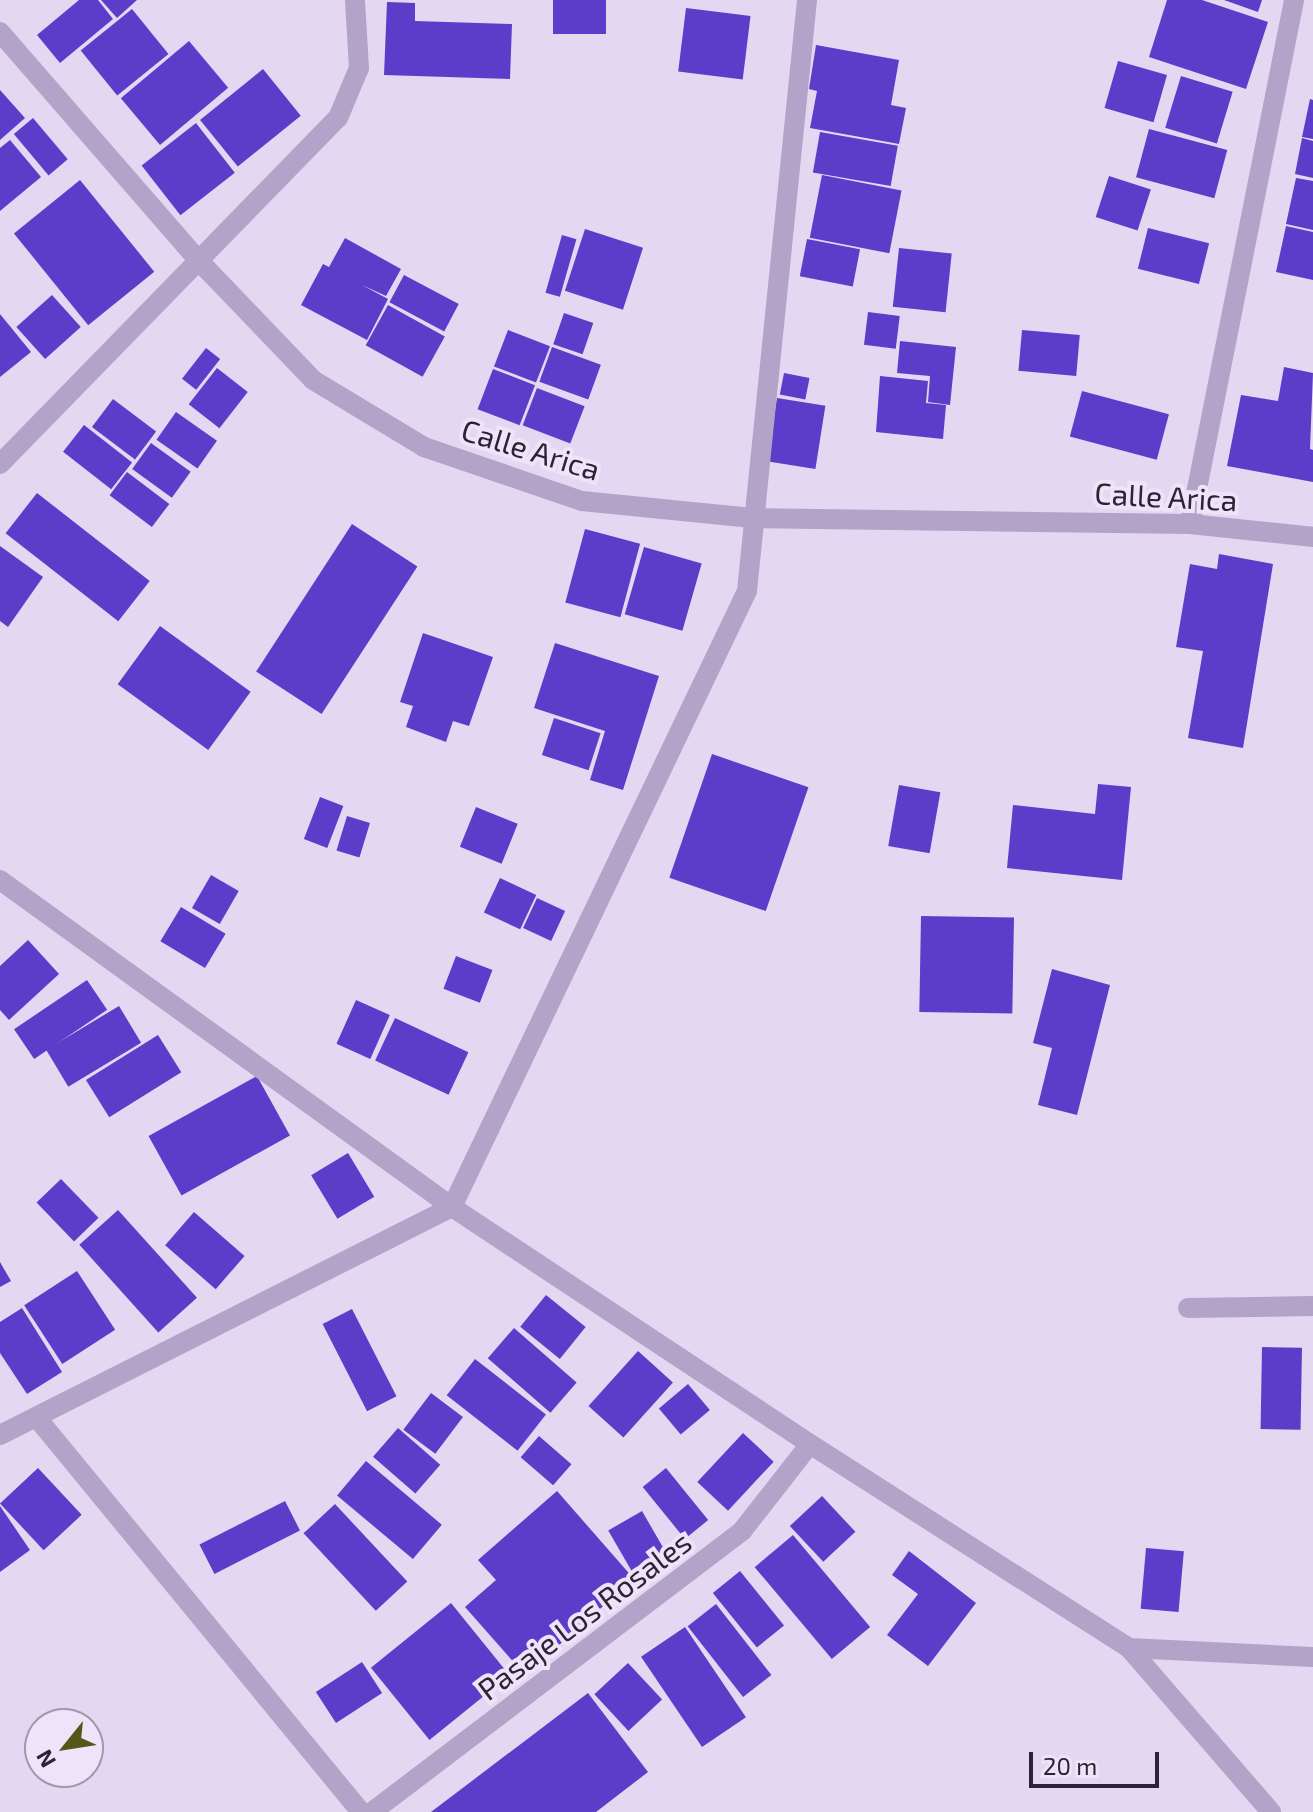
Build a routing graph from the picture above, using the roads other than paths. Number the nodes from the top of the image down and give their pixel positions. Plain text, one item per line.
1 (355, 0) edge
2 (807, 0) edge
3 (1294, 0) edge
4 (0, 32) edge
5 (200, 262) junction
6 (0, 464) edge
7 (752, 518) junction
8 (1190, 524) junction
9 (1313, 537) edge
10 (0, 880) edge
11 (452, 1207) junction
12 (1313, 1306) edge
13 (1188, 1308) dead end
14 (37, 1418) junction
15 (0, 1435) edge
16 (810, 1444) junction
17 (1129, 1648) junction
18 (1313, 1657) edge
19 (361, 1812) edge
20 (372, 1812) edge
21 (1271, 1812) edge

1 - 5 street
2 - 7 street
3 - 8 street
4 - 5 street, Calle Arica
5 - 6 street
5 - 7 street, Calle Arica
7 - 8 street, Calle Arica
7 - 11 street
8 - 9 street, Calle Arica
10 - 11 street
11 - 14 street
11 - 16 street
12 - 13 street
14 - 15 street
14 - 19 street
16 - 17 street
16 - 20 street, Pasaje Los Rosales
17 - 18 street
17 - 21 street

